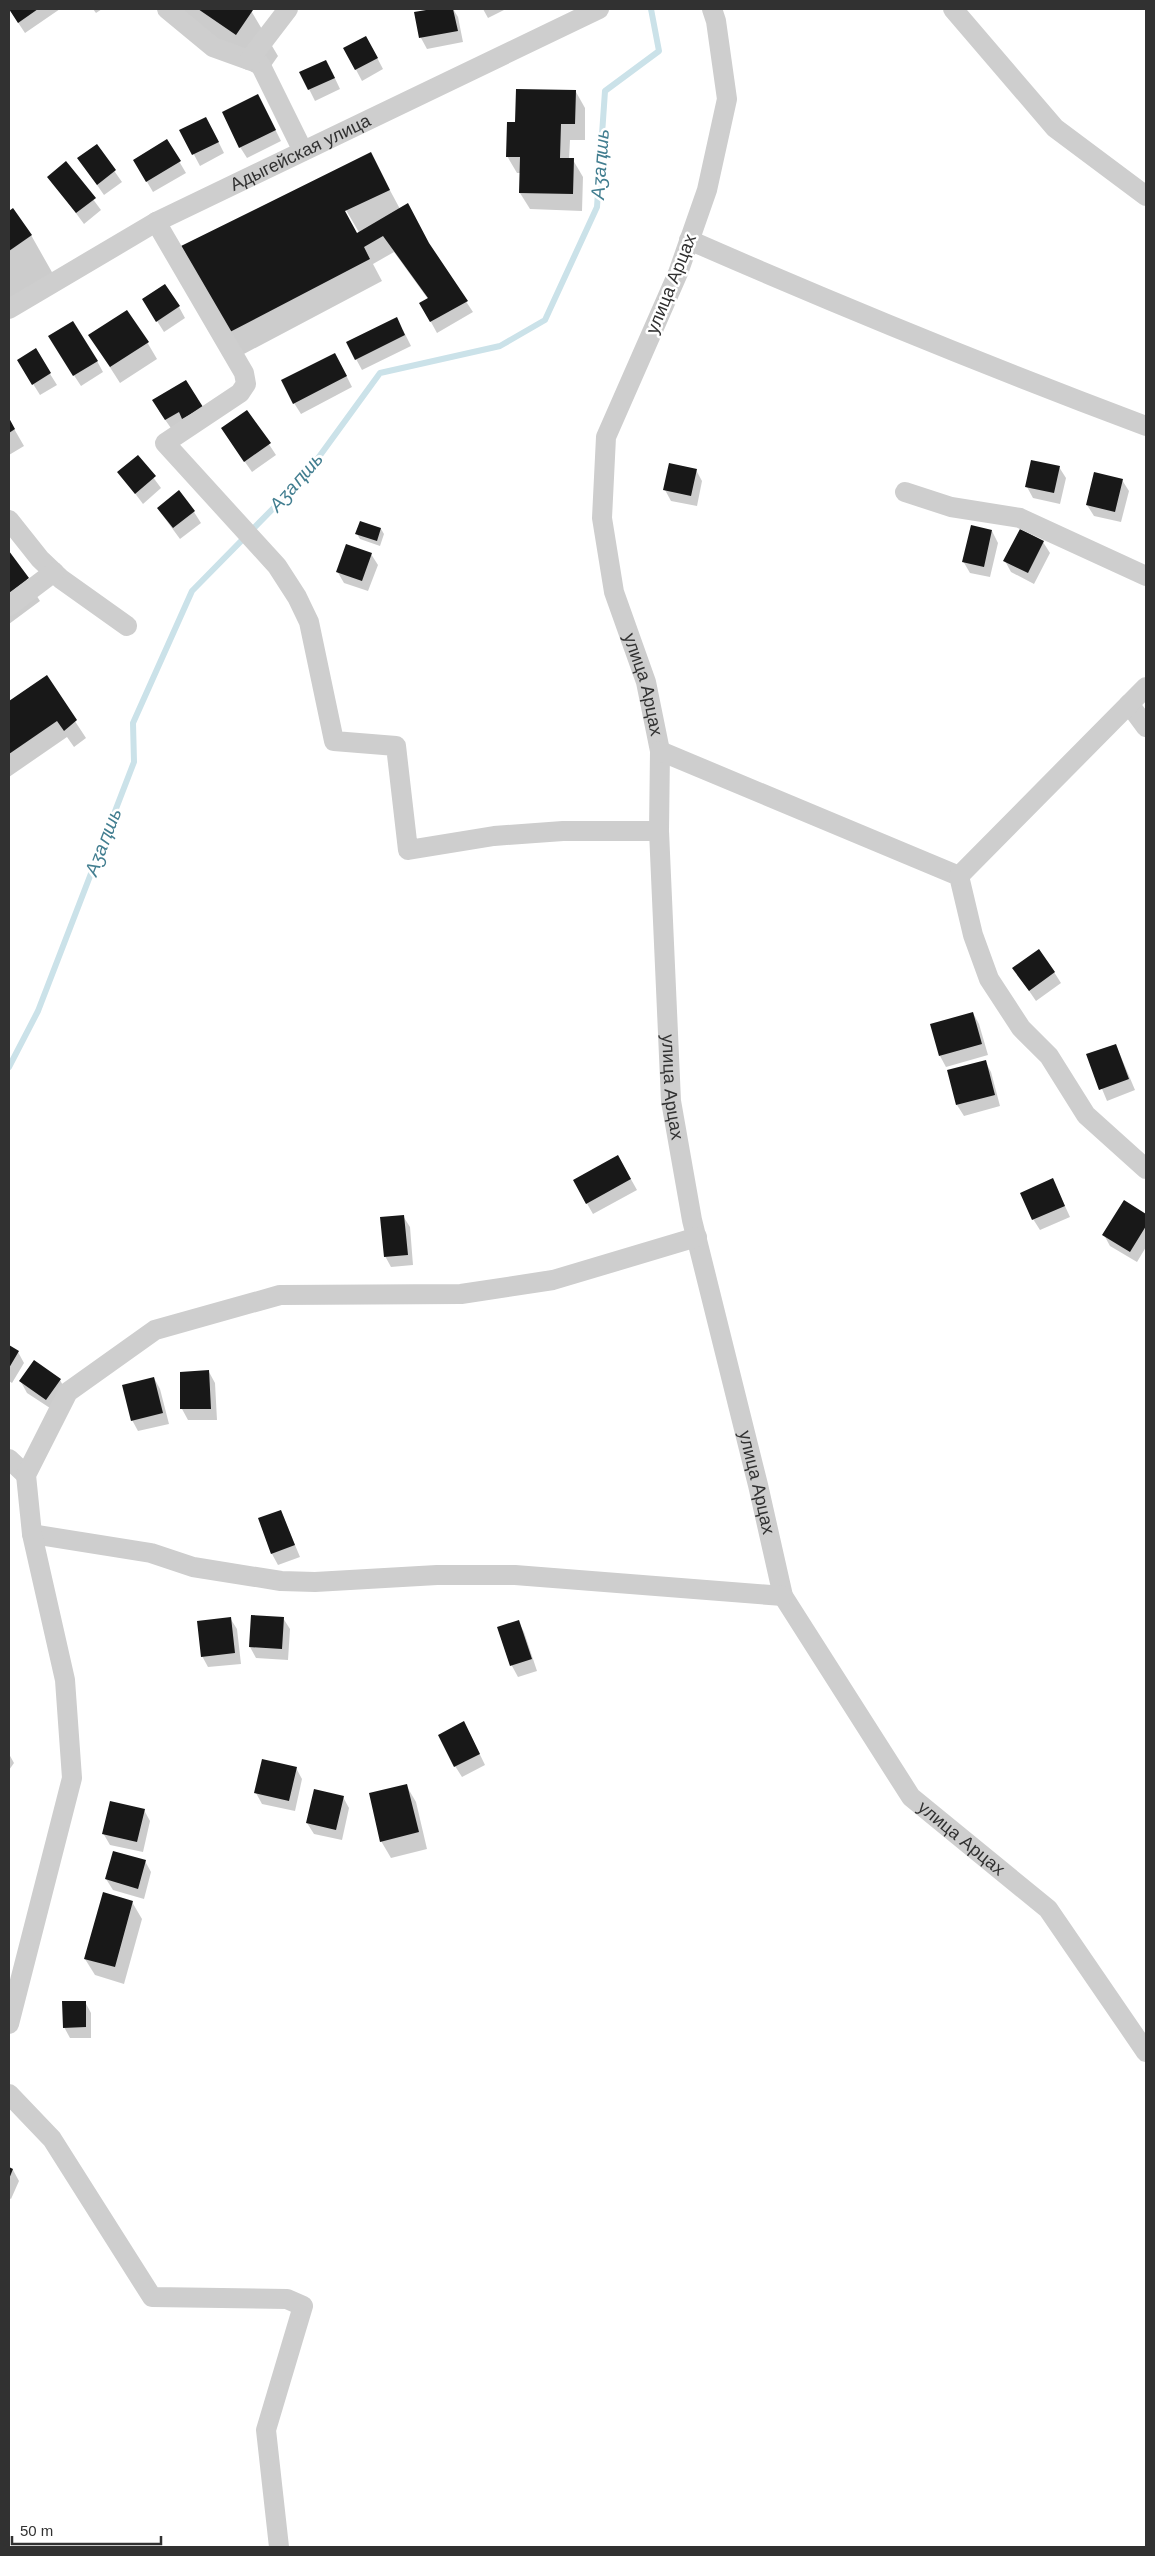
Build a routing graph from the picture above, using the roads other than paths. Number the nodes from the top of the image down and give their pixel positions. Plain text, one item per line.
1 (166, 9) edge
2 (288, 9) edge
3 (599, 9) edge
4 (712, 9) edge
5 (953, 9) edge
6 (248, 60) junction
7 (303, 151) junction
8 (1146, 196) edge
9 (156, 222) junction
10 (689, 240) junction
11 (9, 309) edge
12 (1146, 426) edge
13 (905, 492) dead end
14 (9, 520) edge
15 (54, 572) junction
16 (1146, 576) edge
17 (9, 606) edge
18 (127, 626) dead end
19 (1146, 687) edge
20 (1130, 704) junction
21 (1146, 727) edge
22 (660, 751) junction
23 (660, 831) junction
24 (959, 876) junction
25 (1146, 1169) edge
26 (697, 1237) junction
27 (9, 1459) edge
28 (26, 1475) junction
29 (32, 1534) junction
30 (783, 1596) junction
31 (9, 2024) edge
32 (1146, 2052) edge
33 (9, 2094) edge
34 (279, 2547) edge

1 - 6 street
2 - 6 street
3 - 7 street, Адыгейская улица
4 - 10 street, улица Арцах
5 - 8 street
6 - 7 street
7 - 9 street, Адыгейская улица
9 - 11 street, Адыгейская улица
9 - 23 street
10 - 12 street
10 - 22 street, улица Арцах
13 - 16 street
14 - 15 street
15 - 17 street
15 - 18 street
19 - 20 street
20 - 21 street
20 - 24 street
22 - 23 street, улица Арцах
22 - 24 street
23 - 26 street, улица Арцах
24 - 25 street
26 - 28 street
26 - 30 street, улица Арцах
27 - 28 street
28 - 29 street
29 - 30 street
29 - 31 street
30 - 32 street, улица Арцах
33 - 34 street

